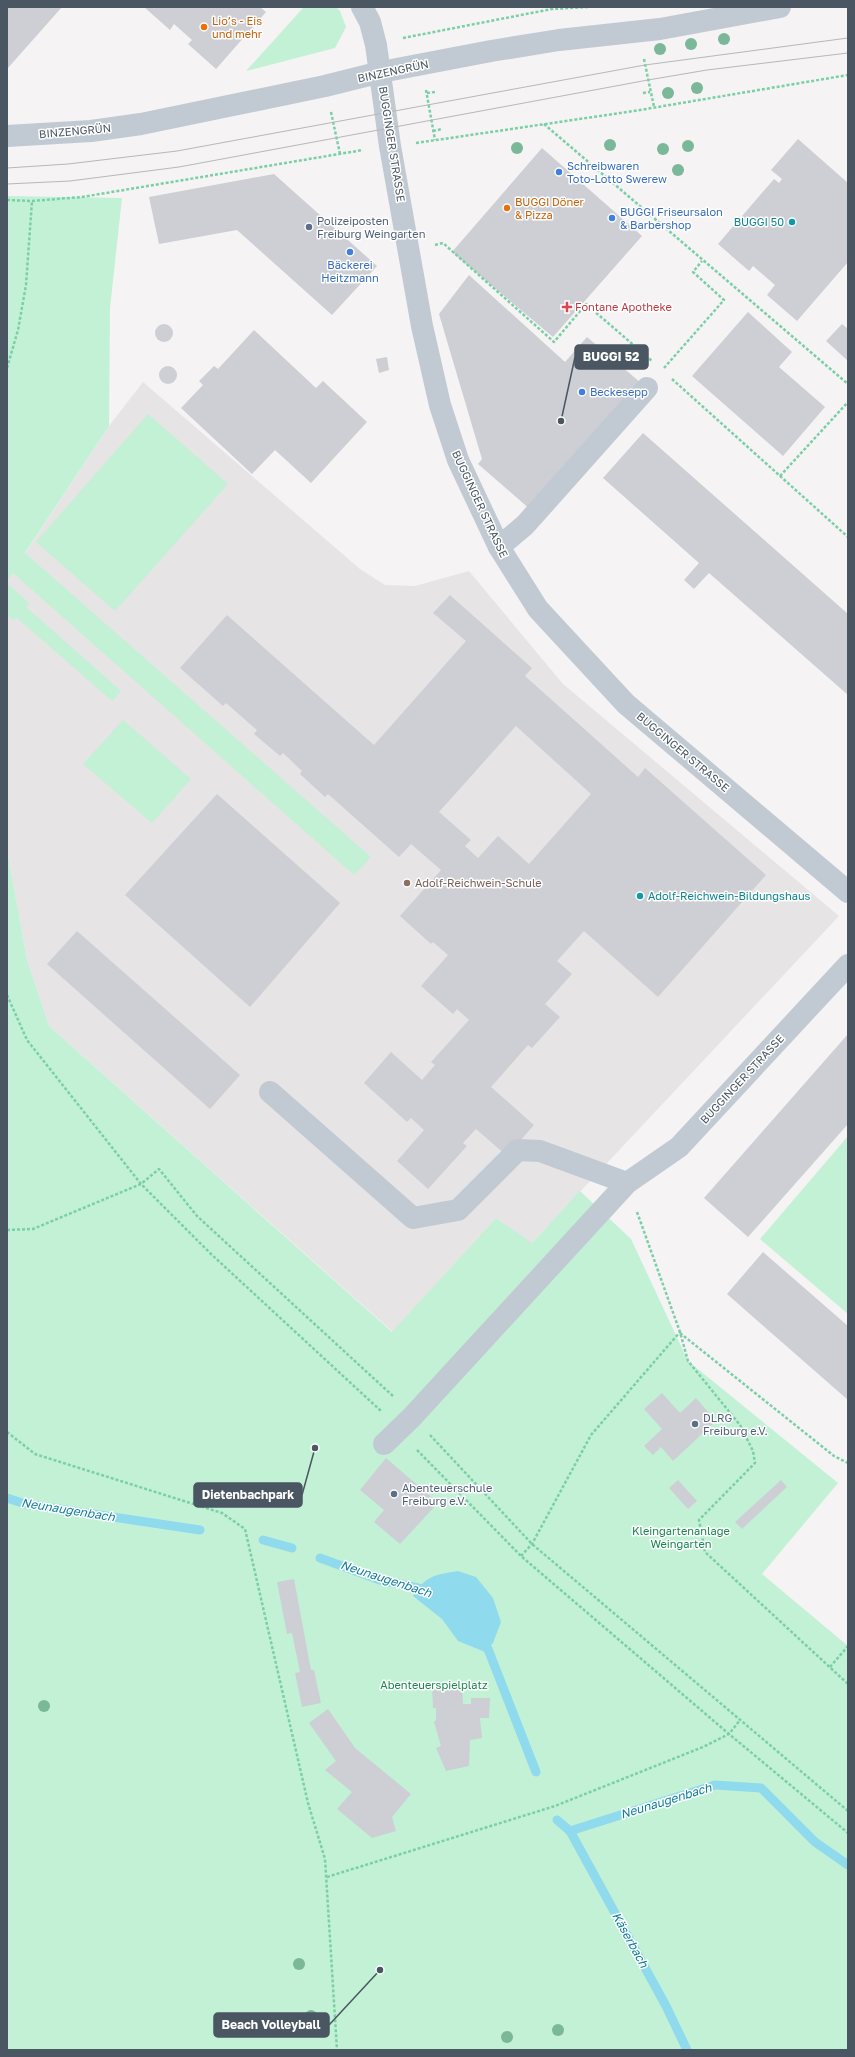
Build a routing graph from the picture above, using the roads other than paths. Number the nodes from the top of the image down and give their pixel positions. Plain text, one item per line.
1 (362, 7) edge
2 (780, 7) edge
3 (381, 72) junction
4 (7, 136) edge
5 (647, 388) road end
6 (499, 547) junction
7 (848, 892) edge
8 (848, 965) edge
9 (270, 1092) dead end
10 (627, 1183) junction
11 (399, 1430) road end

1 - 3 street, BUGGINGER STRASSE
2 - 3 street, BINZENGRÜN
3 - 4 street, BINZENGRÜN
3 - 6 street, BUGGINGER STRASSE
5 - 6 street
6 - 7 street, BUGGINGER STRASSE
8 - 10 street, BUGGINGER STRASSE
9 - 10 street
10 - 11 street, BUGGINGER STRASSE

